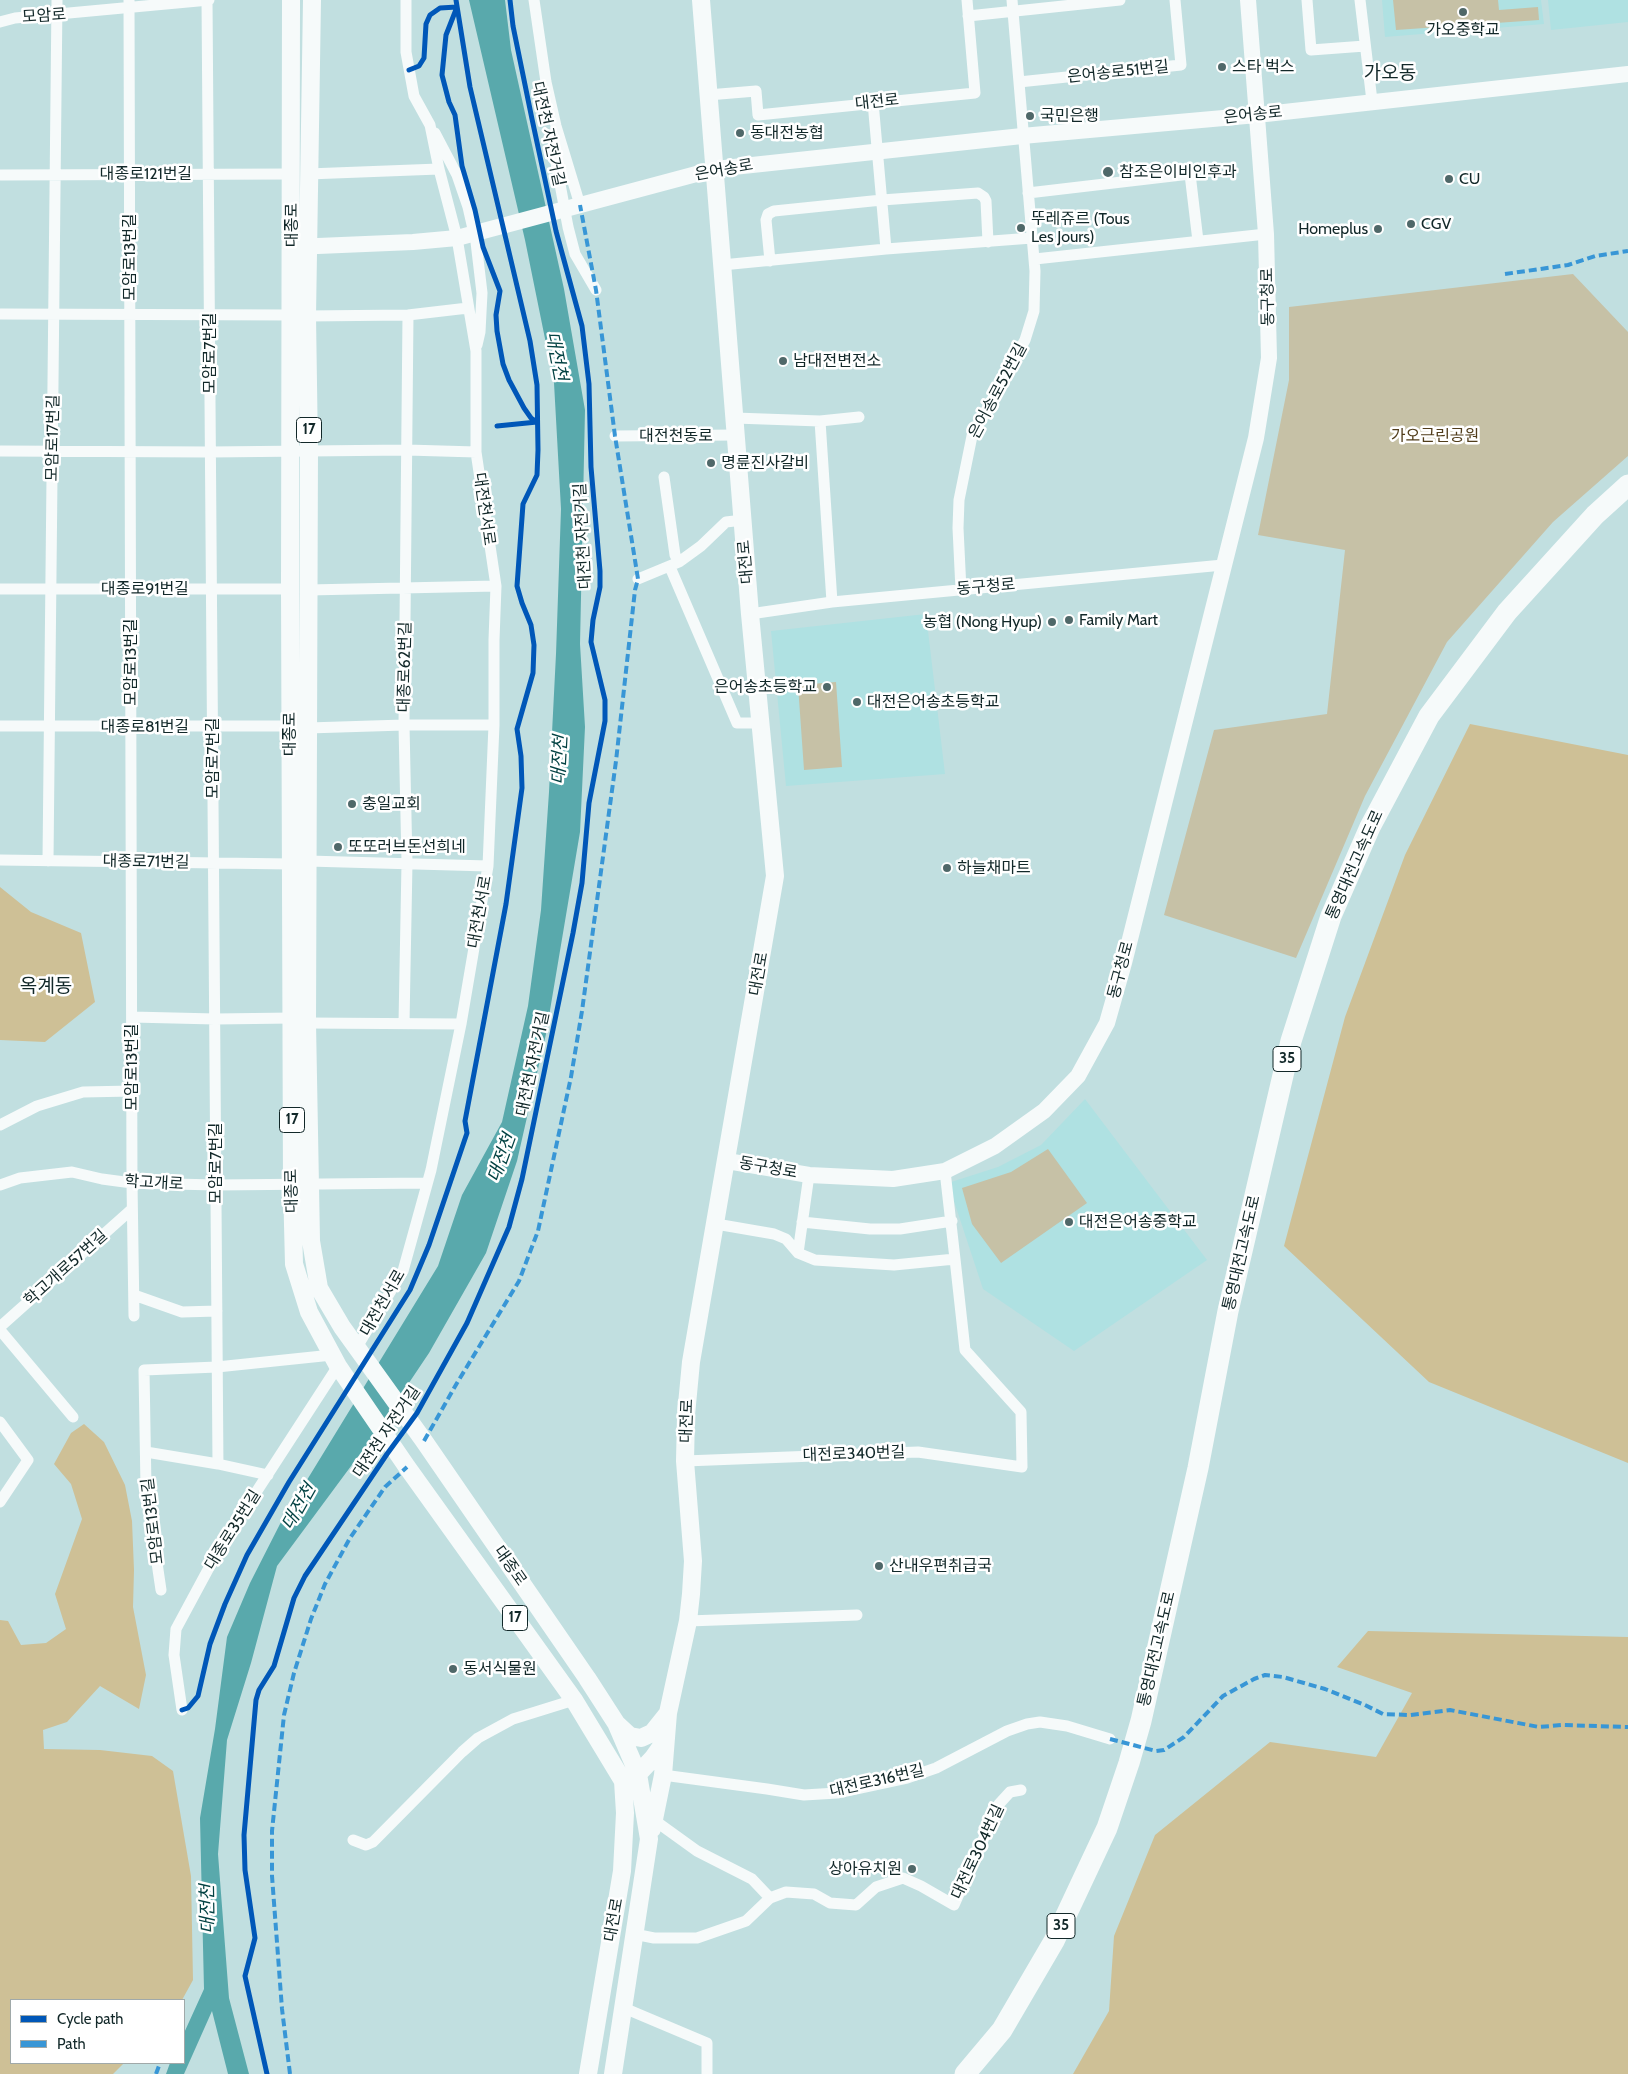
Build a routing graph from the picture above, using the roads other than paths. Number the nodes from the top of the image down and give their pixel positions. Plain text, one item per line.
1 (57, 0) edge
2 (208, 0) edge
3 (291, 0) edge
4 (312, 0) edge
5 (406, 0) edge
6 (534, 0) edge
7 (701, 0) edge
8 (967, 0) edge
9 (1120, 0) edge
10 (1175, 0) edge
11 (1248, 0) edge
12 (1307, 0) edge
13 (1360, 0) edge
14 (1076, 2) edge
15 (129, 4) edge
16 (1012, 6) edge
17 (58, 15) junction
18 (968, 16) junction
19 (0, 22) edge
20 (1365, 46) junction
21 (1628, 74) edge
22 (1019, 82) junction
23 (708, 95) junction
24 (1372, 101) junction
25 (873, 102) junction
26 (1257, 115) junction
27 (430, 125) junction
28 (556, 126) junction
29 (1022, 136) junction
30 (877, 151) junction
31 (439, 169) junction
32 (715, 169) junction
33 (130, 174) junction
34 (208, 174) junction
35 (300, 174) junction
36 (0, 175) edge
37 (56, 175) junction
38 (1028, 193) junction
39 (882, 200) junction
40 (577, 206) junction
41 (1266, 234) junction
42 (457, 238) junction
43 (1032, 238) junction
44 (988, 242) junction
45 (1198, 242) junction
46 (300, 246) junction
47 (886, 249) junction
48 (1035, 259) junction
49 (770, 261) junction
50 (722, 265) junction
51 (596, 290) dead end
52 (468, 308) junction
53 (0, 314) edge
54 (54, 315) junction
55 (299, 315) junction
56 (408, 315) junction
57 (130, 316) junction
58 (209, 316) junction
59 (476, 351) junction
60 (859, 417) dead end
61 (735, 418) junction
62 (820, 421) junction
63 (737, 435) junction
64 (615, 436) dead end
65 (407, 450) junction
66 (0, 451) edge
67 (53, 451) junction
68 (291, 451) junction
69 (309, 451) junction
70 (130, 452) junction
71 (210, 452) junction
72 (476, 452) junction
73 (664, 477) dead end
74 (1628, 485) edge
75 (1628, 502) edge
76 (742, 520) junction
77 (1223, 564) junction
78 (675, 565) junction
79 (638, 579) dead end
80 (496, 586) junction
81 (0, 589) edge
82 (51, 589) junction
83 (130, 589) junction
84 (211, 589) junction
85 (290, 589) junction
86 (406, 589) junction
87 (308, 590) junction
88 (961, 590) junction
89 (832, 602) junction
90 (750, 614) junction
91 (760, 723) junction
92 (404, 725) junction
93 (494, 725) junction
94 (0, 726) edge
95 (50, 726) junction
96 (290, 726) junction
97 (131, 727) junction
98 (212, 728) junction
99 (308, 728) junction
100 (0, 860) edge
101 (48, 860) junction
102 (308, 860) junction
103 (131, 862) junction
104 (214, 863) junction
105 (406, 863) junction
106 (291, 864) junction
107 (488, 866) junction
108 (132, 1018) junction
109 (215, 1020) junction
110 (300, 1020) junction
111 (404, 1023) junction
112 (461, 1024) junction
113 (132, 1091) junction
114 (0, 1125) edge
115 (727, 1161) junction
116 (945, 1172) junction
117 (809, 1175) junction
118 (132, 1183) junction
119 (427, 1183) junction
120 (310, 1184) junction
121 (0, 1185) edge
122 (216, 1185) junction
123 (292, 1185) junction
124 (132, 1209) junction
125 (952, 1221) junction
126 (802, 1222) junction
127 (716, 1224) junction
128 (798, 1253) junction
129 (955, 1259) junction
130 (134, 1295) junction
131 (217, 1311) junction
132 (134, 1316) dead end
133 (0, 1329) edge
134 (358, 1348) junction
135 (335, 1360) junction
136 (217, 1367) junction
137 (73, 1417) dead end
138 (0, 1422) edge
139 (146, 1452) junction
140 (686, 1461) junction
141 (218, 1464) junction
142 (268, 1475) junction
143 (2, 1493) edge
144 (161, 1590) dead end
145 (857, 1615) dead end
146 (688, 1621) junction
147 (574, 1700) junction
148 (182, 1710) dead end
149 (668, 1713) junction
150 (616, 1723) junction
151 (1147, 1724) junction
152 (666, 1738) junction
153 (1110, 1739) dead end
154 (1135, 1766) junction
155 (663, 1775) junction
156 (630, 1778) junction
157 (1021, 1790) dead end
158 (654, 1820) junction
159 (649, 1839) junction
160 (353, 1840) dead end
161 (770, 1898) junction
162 (634, 1934) junction
163 (624, 2008) junction
164 (588, 2074) edge
165 (613, 2074) edge
166 (707, 2074) edge
167 (965, 2074) edge
168 (979, 2074) edge

1 - 17 street, 모암로17번길
2 - 15 street, 모암로
2 - 34 street, 모암로7번길
3 - 35 main road, 대종로 / 17
4 - 35 main road, 대종로 / 17
5 - 27 street, 대전천서로
6 - 28 street
7 - 23 main road, 대전로
8 - 18 street, 대전로
9 - 14 street
10 - 22 street, 은어송로51번길
11 - 26 main road, 동구청로
12 - 20 street
13 - 20 street
14 - 16 street
15 - 17 street, 모암로
15 - 33 street, 모암로13번길
16 - 18 street
16 - 22 street
17 - 19 street, 모암로
17 - 37 street, 모암로17번길
18 - 25 street, 대전로
20 - 24 street
21 - 24 main road, 은어송로
22 - 29 street
23 - 25 street, 대전로
23 - 32 main road, 대전로
24 - 26 main road, 은어송로
25 - 30 street
26 - 29 main road, 은어송로
26 - 41 main road, 동구청로
27 - 31 street, 대전천서로
27 - 59 street
28 - 40 street
28 - 51 street
29 - 30 main road, 은어송로
29 - 38 street, 은어송로52번길
30 - 32 main road, 은어송로
30 - 39 street
31 - 35 street
31 - 42 street, 대전천서로
32 - 40 main road, 은어송로
32 - 50 main road, 대전로
33 - 34 street, 대종로121번길
33 - 37 street, 대종로121번길
33 - 57 street, 모암로13번길
34 - 35 street, 대종로121번길
34 - 58 street, 모암로7번길
35 - 46 main road, 대종로 / 17
36 - 37 street, 대종로121번길
37 - 54 street, 모암로17번길
38 - 43 street, 은어송로52번길
38 - 45 street
39 - 44 street
39 - 47 street
39 - 49 street
40 - 42 main road, 은어송로
41 - 45 street
41 - 77 main road, 동구청로
42 - 46 main road
42 - 52 street, 대전천서로
43 - 44 street
43 - 48 street, 은어송로52번길
44 - 47 street
45 - 48 street
46 - 55 main road, 대종로 / 17
47 - 49 street
48 - 88 street, 은어송로52번길
49 - 50 street
50 - 61 main road, 대전로
52 - 56 street
52 - 59 street, 대전천서로
53 - 54 street
54 - 57 street
54 - 67 street, 모암로17번길
55 - 56 street
55 - 58 street
55 - 68 main road, 대종로 / 17
55 - 69 main road, 대종로 / 17
56 - 65 street, 대종로62번길
57 - 58 street
57 - 70 street, 모암로13번길
58 - 71 street, 모암로7번길
59 - 72 street, 대전천서로
60 - 62 street
61 - 62 street
61 - 63 main road, 대전로
62 - 89 street
63 - 64 street, 대전천동로
63 - 76 main road, 대전로
65 - 69 street
65 - 72 street
65 - 86 street, 대종로62번길
66 - 67 street
67 - 70 street
67 - 82 street, 모암로17번길
68 - 69 street
68 - 71 street
68 - 85 main road, 대종로 / 17
69 - 87 main road, 대종로 / 17
70 - 71 street
70 - 83 street, 모암로13번길
71 - 84 street, 모암로7번길
72 - 80 street, 대전천서로
73 - 78 street
74 - 151 highway, 통영대전고속도로 / 35
75 - 151 highway, 통영대전고속도로 / 35
76 - 78 street, 대전로
76 - 90 main road, 대전로
77 - 88 street, 동구청로
77 - 116 main road, 동구청로
78 - 79 street, 대전로
78 - 91 street
80 - 86 street
80 - 93 street, 대전천서로
81 - 82 street, 대종로91번길
82 - 83 street, 대종로91번길
82 - 95 street, 모암로17번길
83 - 84 street, 대종로91번길
83 - 97 street, 모암로13번길
84 - 85 street, 대종로91번길
84 - 98 street, 모암로7번길
85 - 96 main road, 대종로 / 17
86 - 87 street
86 - 92 street, 대종로62번길
87 - 99 main road, 대종로 / 17
88 - 89 street, 동구청로
89 - 90 street, 동구청로
90 - 91 main road, 대전로
91 - 115 main road, 대전로
92 - 93 street, 대종로
92 - 99 street, 대종로
92 - 105 street, 대종로62번길
93 - 107 street, 대전천서로
94 - 95 street, 대종로81번길
95 - 97 street, 대종로81번길
95 - 101 street, 모암로17번길
96 - 98 street, 대종로81번길
96 - 106 main road, 대종로 / 17
97 - 98 street, 대종로81번길
97 - 103 street, 모암로13번길
98 - 104 street, 모암로7번길
99 - 102 main road, 대종로 / 17
100 - 101 street, 대종로71번길
101 - 103 street, 대종로71번길
102 - 105 street
102 - 110 main road, 대종로 / 17
103 - 104 street, 대종로71번길
103 - 108 street, 모암로13번길
104 - 106 street, 대종로71번길
104 - 109 street, 모암로7번길
105 - 107 street
105 - 111 street, 대종로62번길
106 - 110 main road, 대종로 / 17
107 - 112 street, 대전천서로
108 - 109 street
108 - 113 street, 모암로13번길
109 - 110 street
109 - 122 street, 모암로7번길
110 - 111 street
110 - 120 main road, 대종로 / 17
110 - 123 main road, 대종로 / 17
111 - 112 street
112 - 119 street, 대전천서로
113 - 114 street
113 - 118 street, 모암로13번길
115 - 117 main road, 동구청로
115 - 127 main road, 대전로
116 - 117 main road, 동구청로
116 - 125 street
117 - 126 street, 동구청로
118 - 121 street, 학고개로
118 - 122 street, 학고개로
118 - 124 street, 모암로13번길
119 - 120 street, 대종로
119 - 134 street, 대전천서로
120 - 123 street, 학고개로
120 - 134 main road, 대종로 / 17
122 - 123 street, 학고개로
122 - 131 street, 모암로7번길
123 - 135 main road, 대종로 / 17
124 - 130 street, 모암로13번길
124 - 133 street, 학고개로57번길
125 - 126 street
125 - 129 street
126 - 128 street, 동구청로
127 - 128 street
127 - 140 main road, 대전로
128 - 129 street
129 - 140 street, 대전로340번길
130 - 131 street
130 - 132 street, 모암로13번길
131 - 136 street, 모암로7번길
133 - 137 street
134 - 150 main road, 대종로 / 17
135 - 136 street
135 - 142 street, 대종로35번길
135 - 147 main road, 대종로 / 17
136 - 139 street, 모암로13번길
136 - 141 street, 모암로7번길
138 - 143 street
139 - 141 street, 모암로13번길
139 - 144 street, 모암로13번길
140 - 146 main road, 대전로
141 - 142 street
142 - 148 street, 대종로35번길
145 - 146 street
146 - 149 main road, 대전로
147 - 156 main road, 대종로 / 17
147 - 160 street
149 - 150 main road
149 - 152 main road, 대전로
150 - 156 main road, 대종로 / 17
151 - 154 highway, 통영대전고속도로 / 35
152 - 155 main road
152 - 156 main road, 대전로
153 - 155 street, 대전로316번길
154 - 167 highway, 통영대전고속도로 / 35
154 - 168 highway, 통영대전고속도로 / 35
155 - 158 main road
156 - 159 main road, 대전로 / 17
156 - 164 main road, 대전로 / 17
157 - 161 street, 대전로304번길
158 - 159 main road
158 - 161 street
159 - 162 main road, 대전로 / 17
161 - 162 street
162 - 163 main road, 대전로 / 17
163 - 165 main road, 대전로 / 17
163 - 166 street

